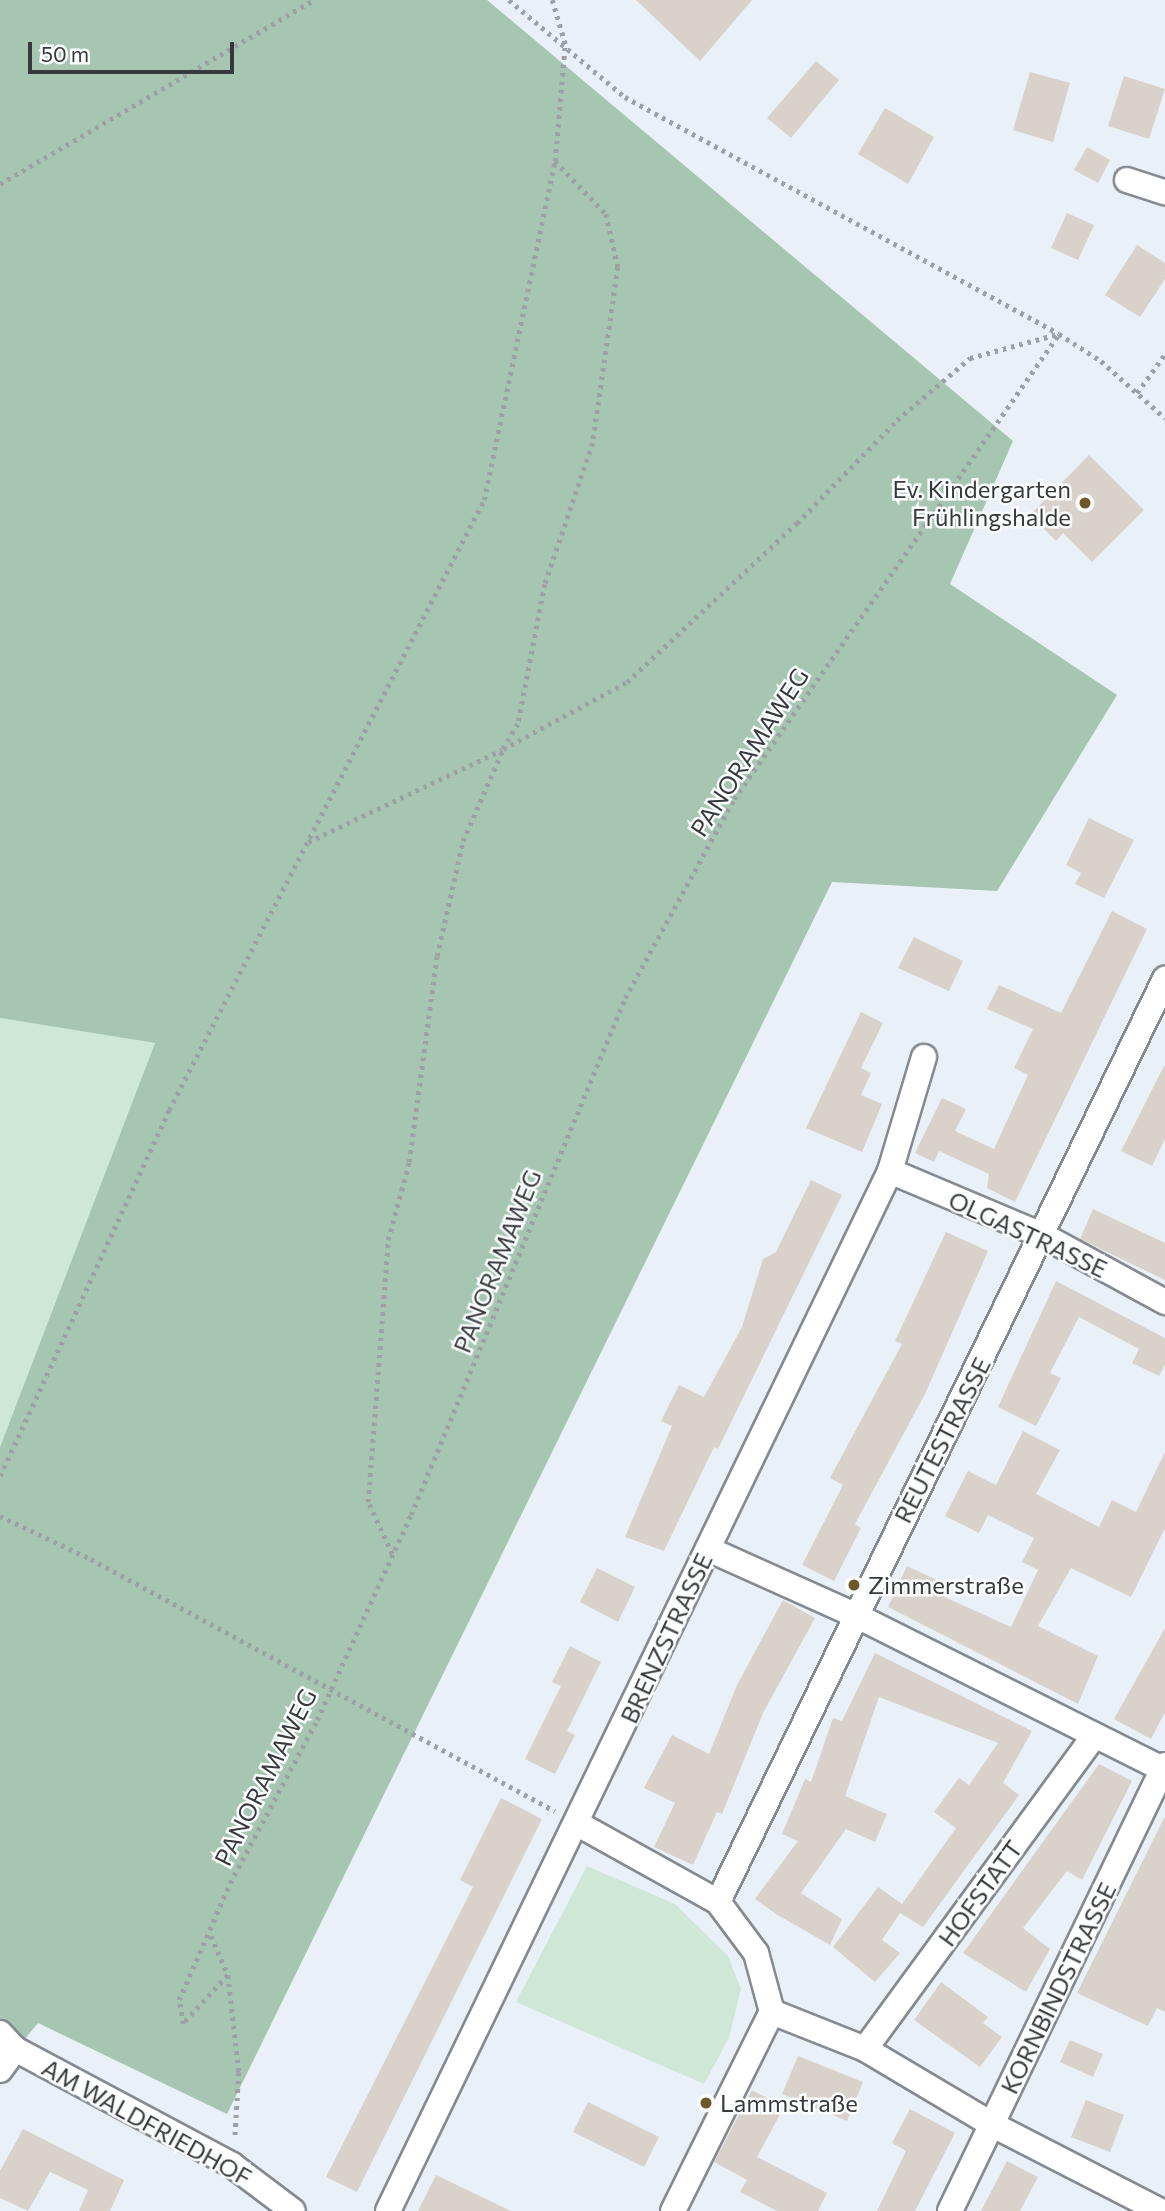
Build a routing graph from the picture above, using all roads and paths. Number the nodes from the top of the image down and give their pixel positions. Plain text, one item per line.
1 (313, 0) edge
2 (509, 0) edge
3 (552, 0) edge
4 (565, 44) junction
5 (555, 161) junction
6 (1127, 180) dead end
7 (0, 184) edge
8 (1165, 192) edge
9 (1059, 334) junction
10 (1165, 354) edge
11 (1138, 393) junction
12 (1165, 418) edge
13 (503, 749) junction
14 (307, 842) junction
15 (1165, 979) edge
16 (924, 1057) dead end
17 (890, 1171) junction
18 (1044, 1236) junction
19 (1165, 1302) edge
20 (0, 1476) edge
21 (0, 1516) edge
22 (708, 1549) junction
23 (392, 1554) junction
24 (855, 1615) junction
25 (330, 1689) junction
26 (1094, 1735) junction
27 (1164, 1768) edge
28 (578, 1824) junction
29 (718, 1902) junction
30 (211, 1936) junction
31 (228, 1975) junction
32 (772, 2012) junction
33 (8, 2041) edge
34 (865, 2049) junction
35 (0, 2070) edge
36 (993, 2125) junction
37 (232, 2165) junction
38 (293, 2211) edge
39 (388, 2211) edge
40 (673, 2211) edge
41 (950, 2211) edge
42 (1160, 2211) edge

1 - 7 path
2 - 4 path
3 - 4 path
4 - 5 path
4 - 9 path
5 - 13 path
5 - 14 path
6 - 8 street
9 - 11 path
9 - 13 path
9 - 23 path, PANORAMAWEG
10 - 11 path
11 - 12 path
13 - 14 path
13 - 23 path
14 - 20 path
15 - 18 street, REUTESTRASSE
16 - 17 street, BRENZSTRASSE
17 - 18 street, OLGASTRASSE
17 - 22 street, BRENZSTRASSE
18 - 19 street, OLGASTRASSE
18 - 24 street, REUTESTRASSE
21 - 25 path
22 - 24 street
22 - 28 street, BRENZSTRASSE
23 - 25 path, PANORAMAWEG
24 - 26 street
24 - 29 street, REUTESTRASSE
25 - 28 path
25 - 30 path, PANORAMAWEG
26 - 27 street
26 - 34 street, HOFSTATT
27 - 36 street, KORNBINDSTRASSE
28 - 29 street
28 - 39 street, BRENZSTRASSE
29 - 32 street
30 - 31 path
30 - 31 path, PANORAMAWEG
31 - 37 path
32 - 34 street
32 - 40 street
33 - 35 street
33 - 37 street, AM WALDFRIEDHOF
34 - 36 street
36 - 41 street, KORNBINDSTRASSE
36 - 42 street
37 - 38 street, AM WALDFRIEDHOF

